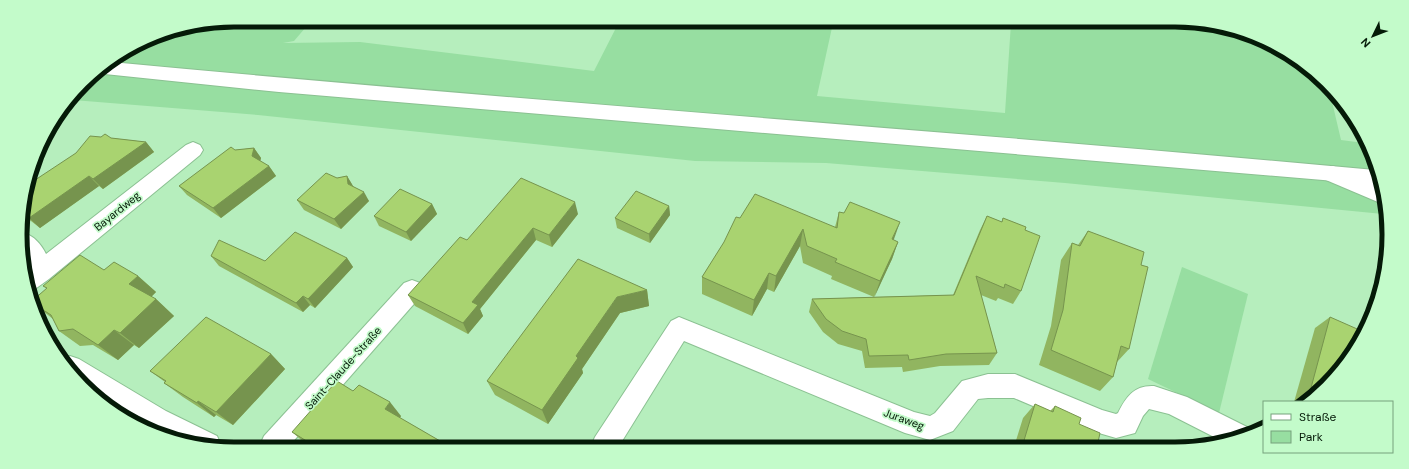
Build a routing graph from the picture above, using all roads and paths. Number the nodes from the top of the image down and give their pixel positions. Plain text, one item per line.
1 (110, 69) edge
2 (193, 150) dead end
3 (1333, 174) junction
4 (1374, 178) edge
5 (1378, 193) edge
6 (27, 245) edge
7 (34, 277) edge
8 (412, 290) edge
9 (82, 375) edge
10 (1233, 434) edge
11 (188, 437) edge
12 (276, 442) edge
13 (607, 442) edge

1 - 3 main road
2 - 7 main road, Bayardweg
3 - 4 main road
3 - 5 main road
6 - 7 main road, Bayardweg
8 - 12 main road, Saint-Claude-Straße
9 - 11 main road
10 - 13 main road, Juraweg

